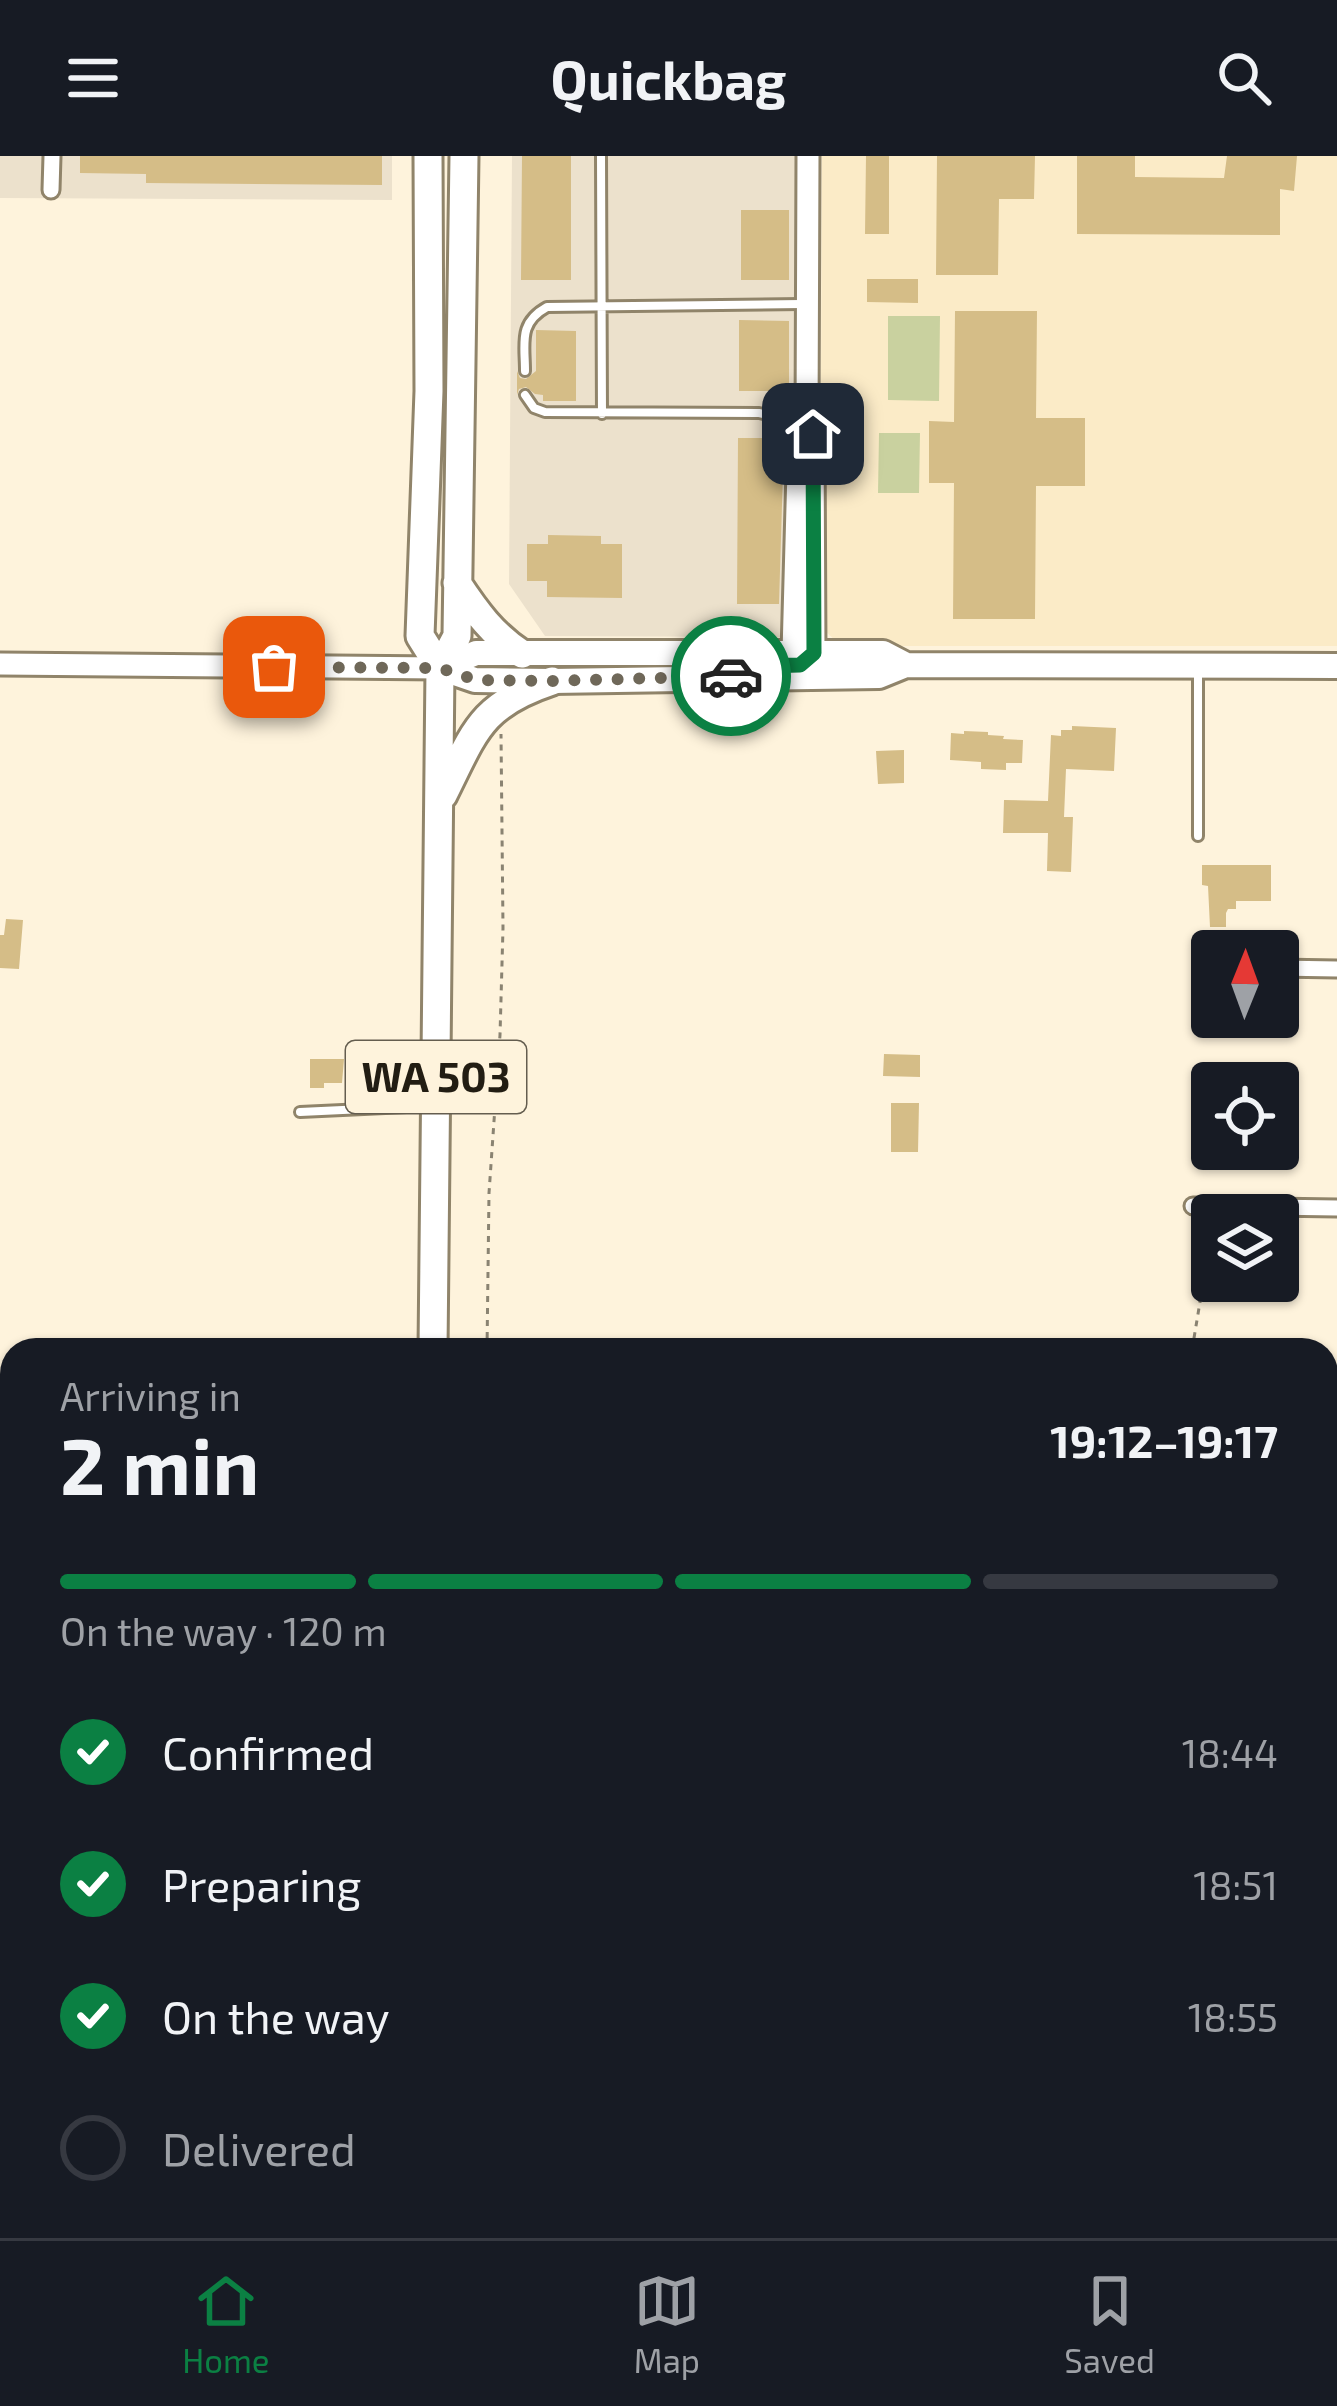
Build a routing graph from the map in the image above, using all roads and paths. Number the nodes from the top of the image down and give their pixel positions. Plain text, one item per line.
1 (52, 156) edge
2 (428, 156) edge
3 (464, 156) edge
4 (601, 156) edge
5 (808, 156) edge
6 (51, 190) dead end
7 (807, 304) junction
8 (602, 306) junction
9 (525, 371) dead end
10 (525, 394) dead end
11 (602, 414) junction
12 (807, 423) junction
13 (457, 583) junction
14 (803, 653) junction
15 (522, 654) junction
16 (0, 664) edge
17 (907, 665) junction
18 (1198, 666) junction
19 (1337, 666) edge
20 (440, 668) junction
21 (725, 678) junction
22 (552, 681) junction
23 (495, 708) junction
24 (439, 804) junction
25 (1198, 836) dead end
26 (1299, 968) edge
27 (1337, 969) edge
28 (435, 1106) junction
29 (300, 1112) dead end
30 (1299, 1207) edge
31 (1337, 1208) edge
32 (1200, 1302) edge
33 (433, 1338) edge
34 (487, 1338) edge
35 (1195, 1338) edge

1 - 6 street
2 - 20 highway, WA 503
3 - 13 highway, WA 503
4 - 8 lane
5 - 7 street
7 - 8 lane
7 - 12 street
8 - 9 lane
8 - 11 lane
10 - 11 lane
11 - 12 lane
12 - 14 street
13 - 15 highway
13 - 20 highway, WA 503
14 - 15 main road
14 - 17 main road
14 - 21 main road
15 - 20 main road
16 - 20 street
17 - 18 main road
17 - 21 main road
18 - 19 main road
18 - 25 lane
20 - 22 main road
20 - 24 highway, WA 503
21 - 22 main road
22 - 23 highway
23 - 24 highway
23 - 34 path
24 - 28 highway, WA 503
26 - 27 street
28 - 29 lane
28 - 33 highway, WA 503
30 - 31 street
32 - 35 path

